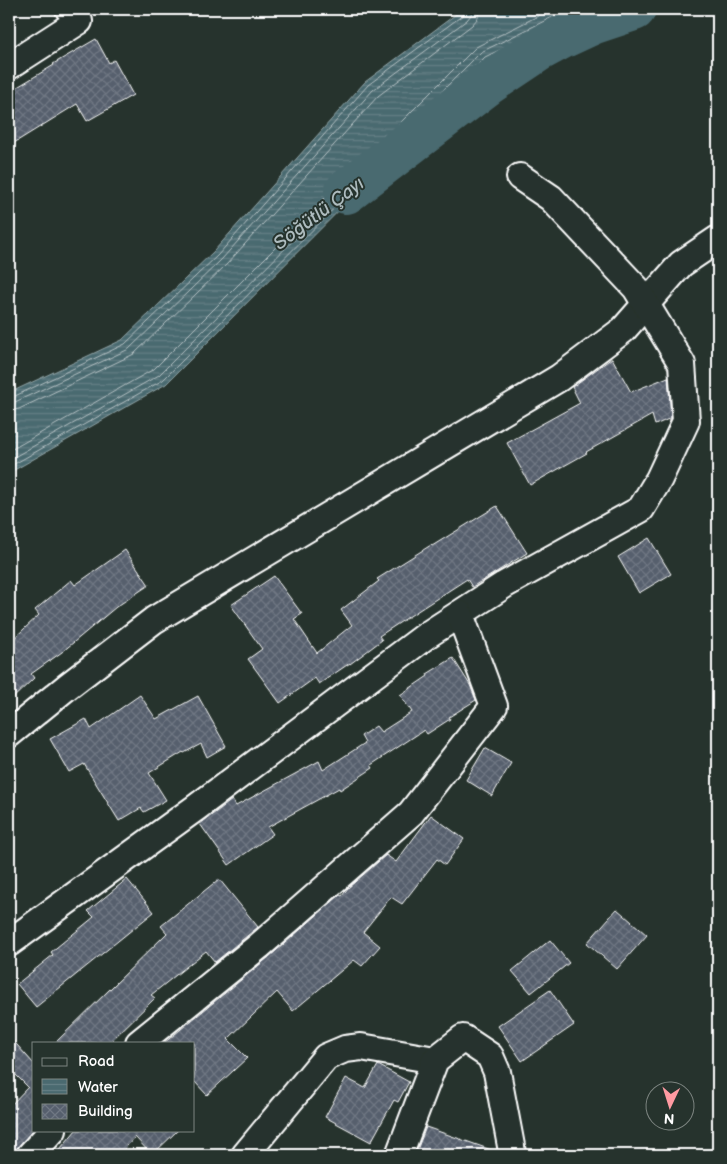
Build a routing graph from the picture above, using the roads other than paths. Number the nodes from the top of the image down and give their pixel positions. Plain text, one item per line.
1 (69, 9) edge
2 (9, 66) edge
3 (520, 177) dead end
4 (718, 239) edge
5 (645, 304) junction
6 (460, 614) junction
7 (9, 734) edge
8 (9, 943) edge
9 (140, 1042) edge
10 (435, 1060) junction
11 (52, 1132) edge
12 (30, 1155) edge
13 (245, 1155) edge
14 (399, 1155) edge
15 (512, 1155) edge

1 - 2 street
3 - 5 street
4 - 5 street
5 - 6 street
5 - 7 street
6 - 8 street
6 - 9 street
10 - 13 street
10 - 14 street
10 - 15 street
11 - 12 street

